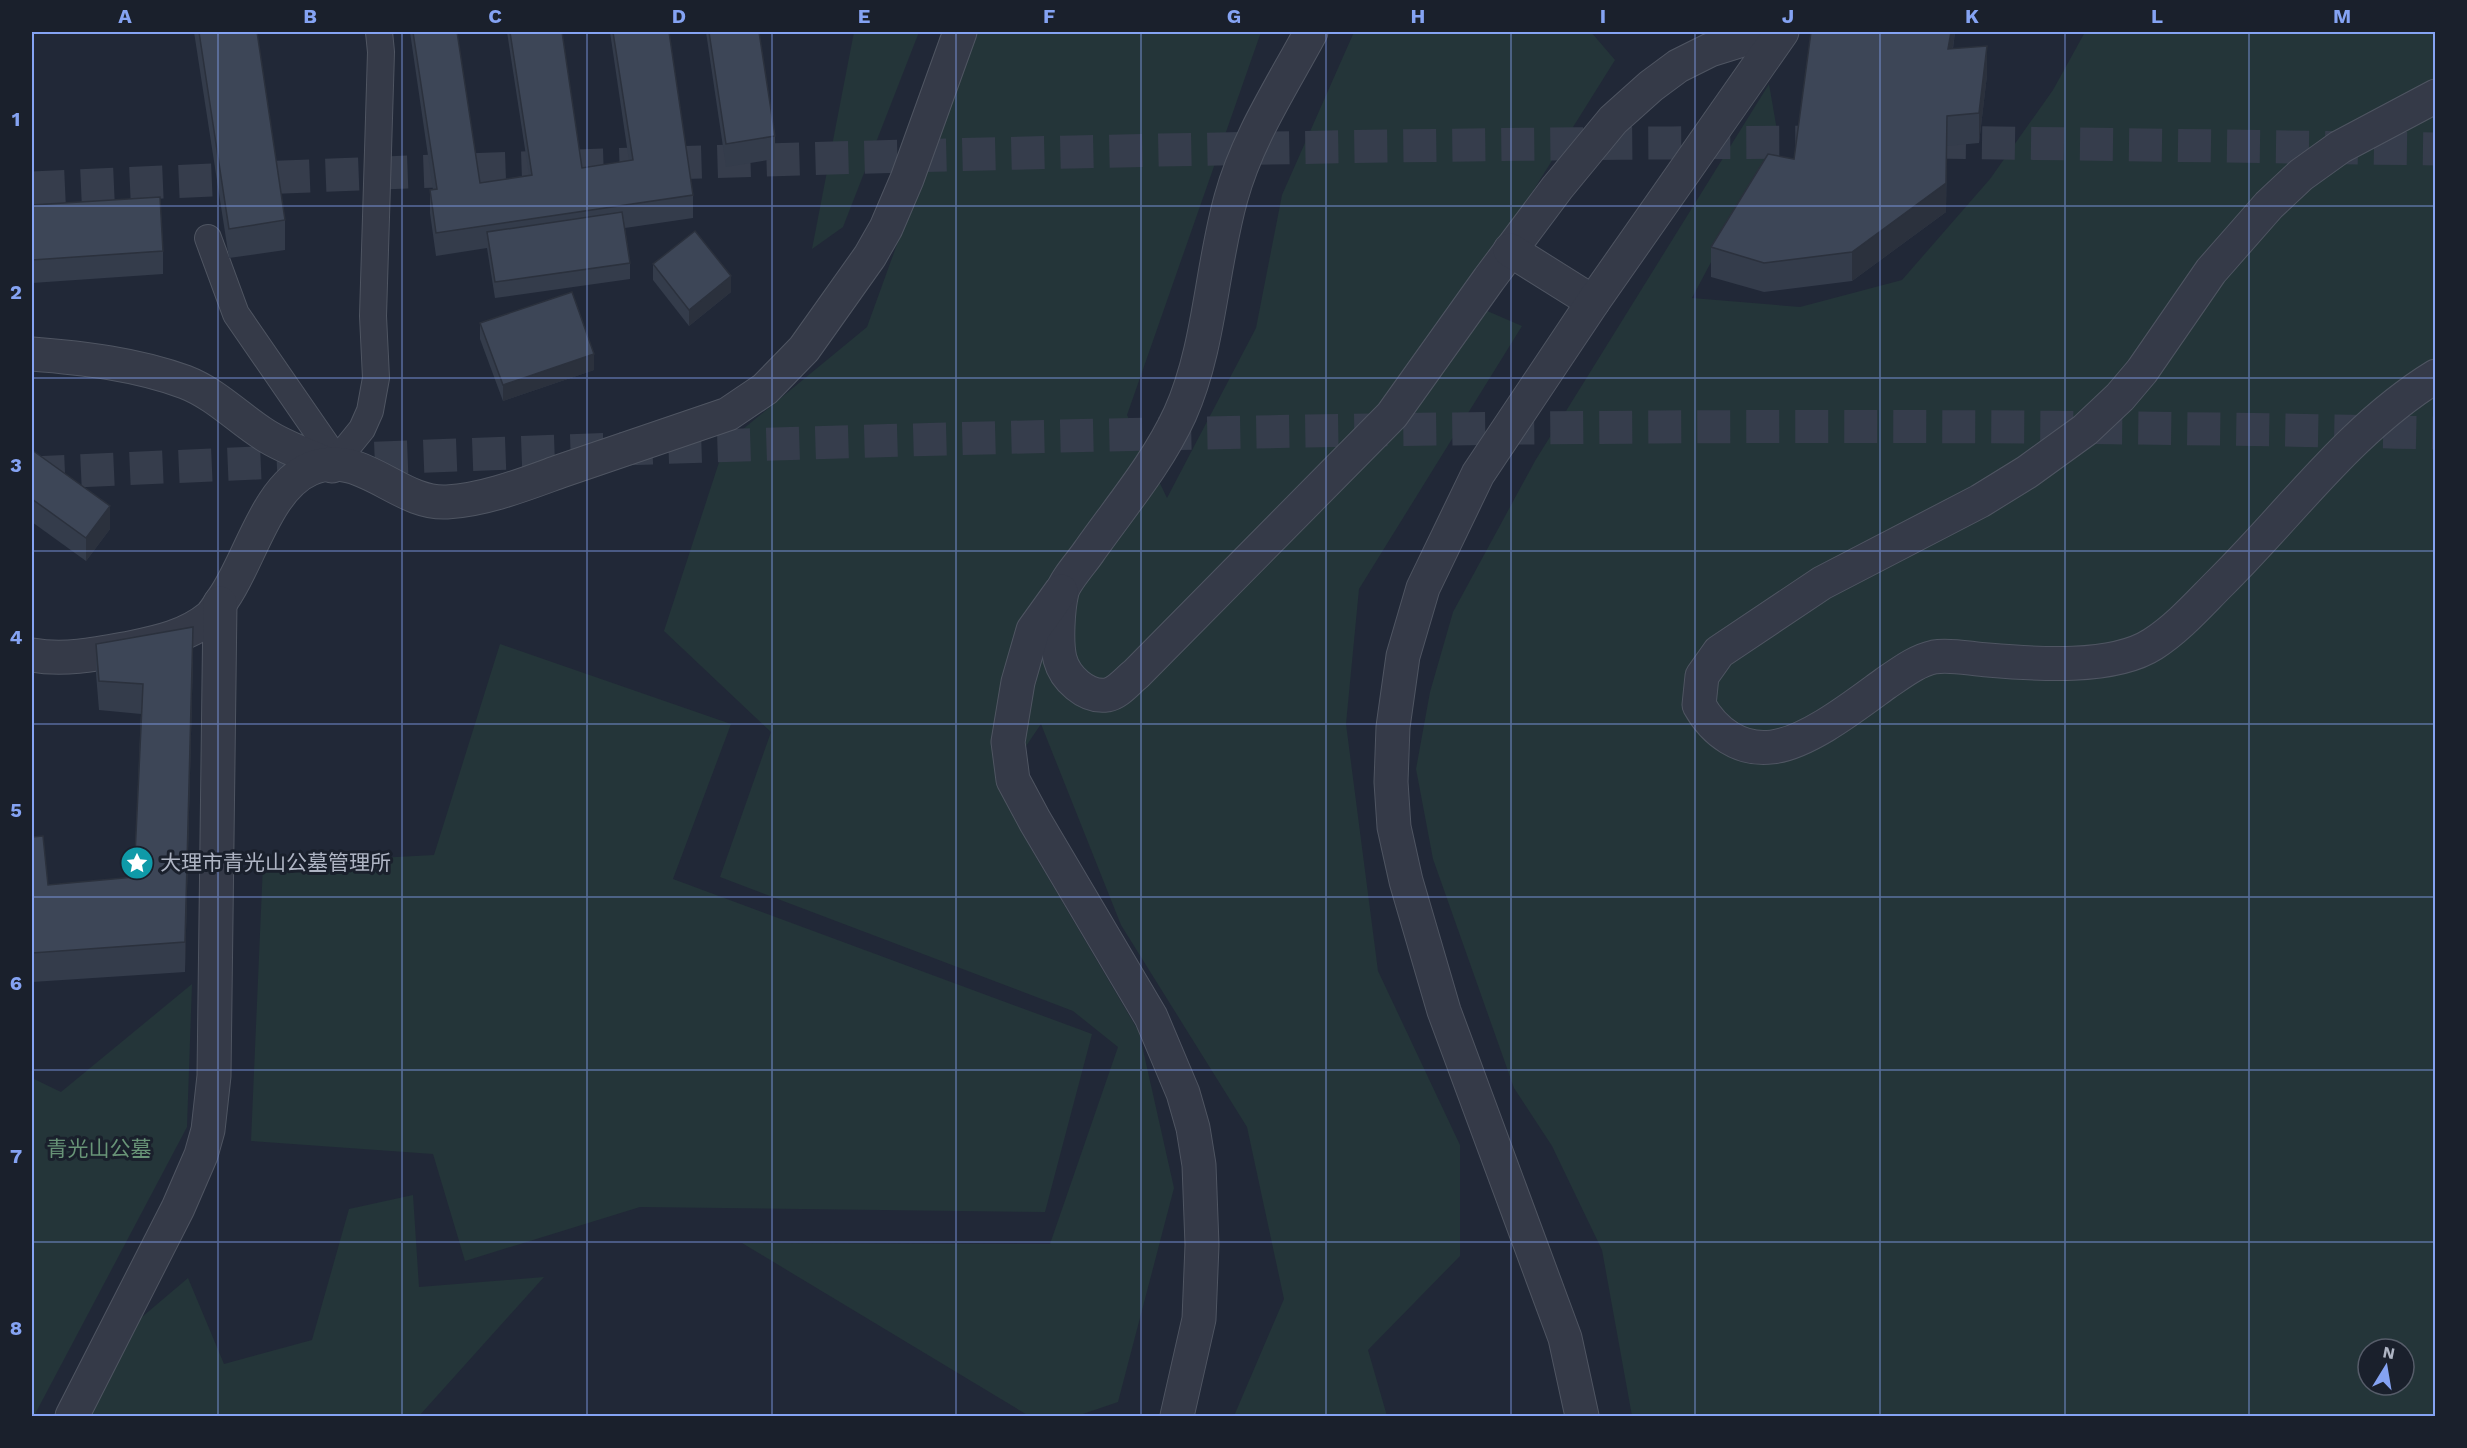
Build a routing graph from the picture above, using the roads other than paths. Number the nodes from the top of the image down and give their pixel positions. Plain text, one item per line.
1 (379, 32) edge
2 (960, 32) edge
3 (1311, 32) edge
4 (1768, 32) edge
5 (1782, 32) edge
6 (2436, 96) edge
7 (208, 238) dead end
8 (1510, 250) junction
9 (1593, 302) junction
10 (32, 354) edge
11 (2436, 376) edge
12 (332, 466) junction
13 (1062, 589) junction
14 (220, 603) junction
15 (32, 655) edge
16 (72, 1416) edge
17 (1177, 1416) edge
18 (1582, 1416) edge

1 - 12 lane
2 - 12 street
3 - 13 street
4 - 8 street
5 - 9 street
6 - 11 street
7 - 12 lane
8 - 9 street
8 - 13 street
9 - 18 street
10 - 12 street
12 - 14 street
13 - 17 street
14 - 15 street
14 - 16 street

